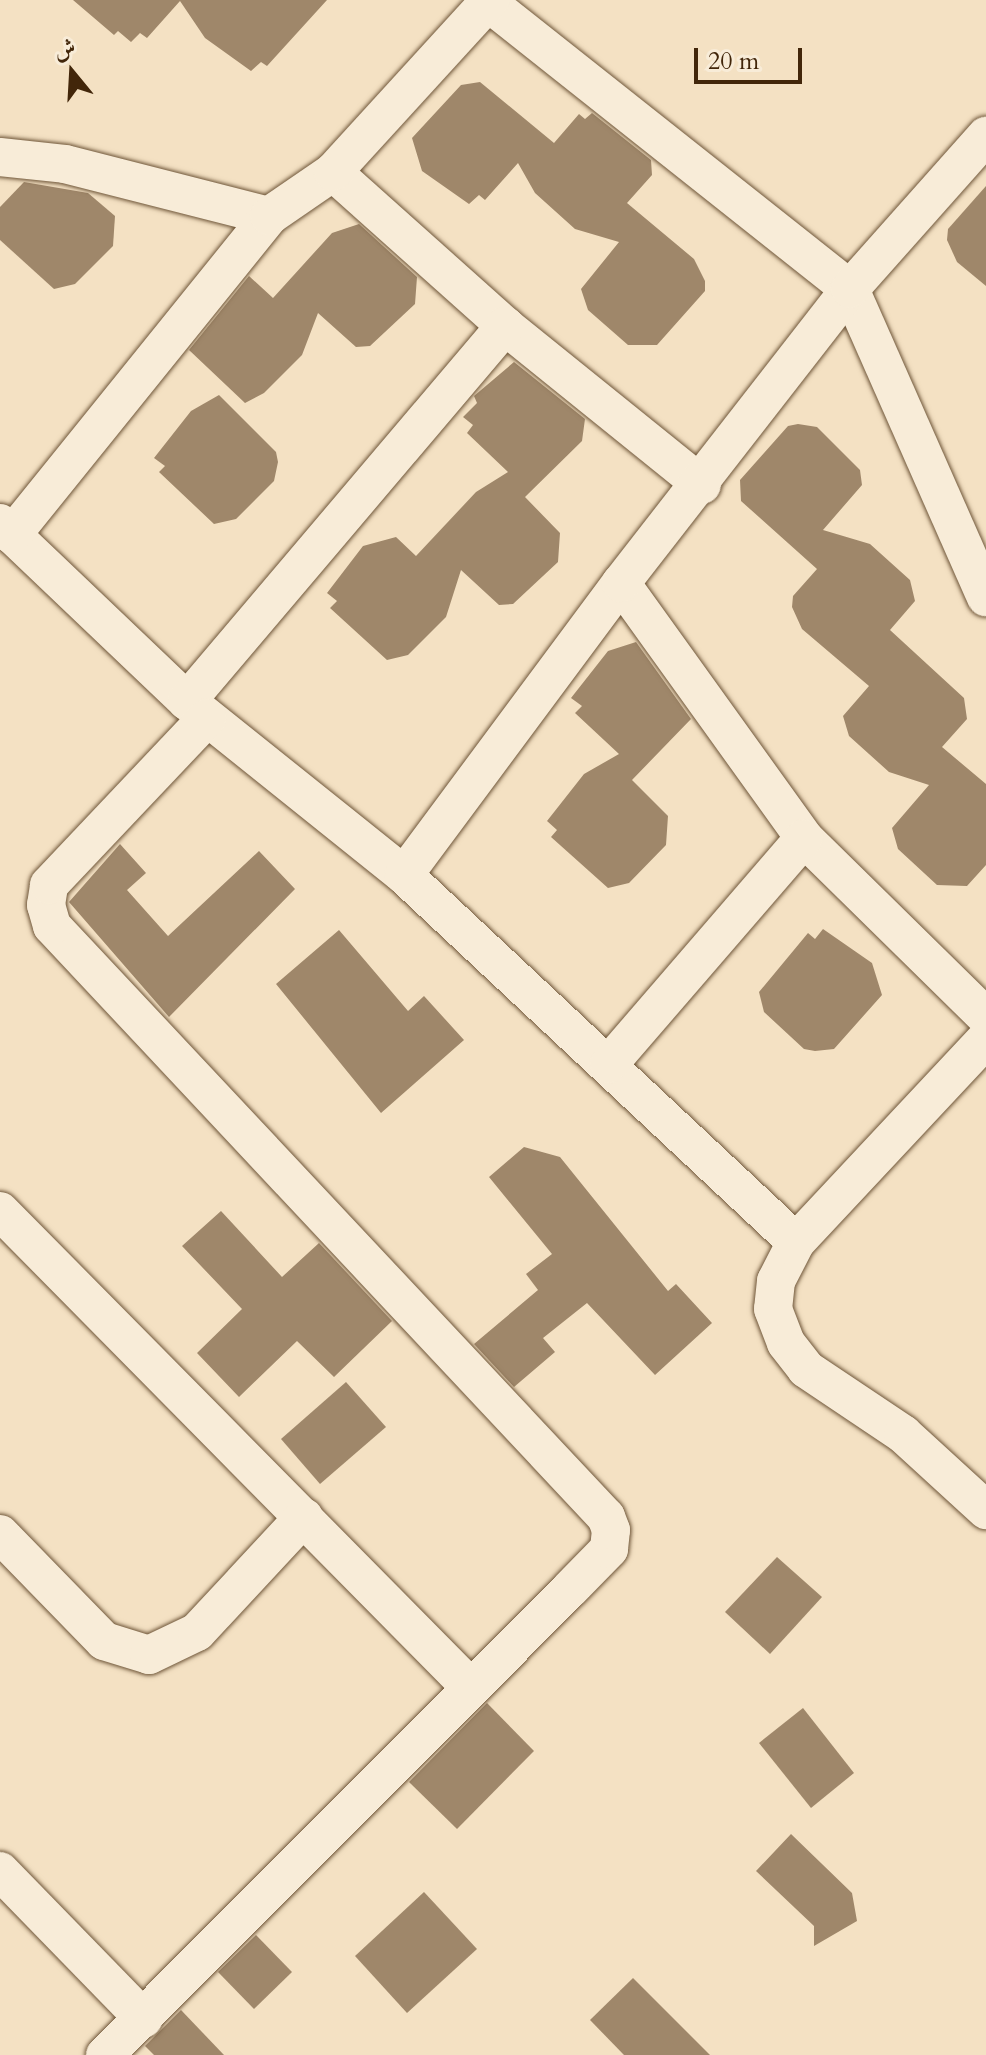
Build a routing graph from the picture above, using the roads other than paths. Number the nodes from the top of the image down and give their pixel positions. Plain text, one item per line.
1 (488, 1) edge
2 (986, 136) edge
3 (0, 157) edge
4 (333, 172) junction
5 (269, 216) junction
6 (850, 289) junction
7 (505, 326) junction
8 (702, 485) junction
9 (6, 529) edge
10 (621, 583) junction
11 (986, 597) edge
12 (197, 710) junction
13 (804, 838) junction
14 (404, 875) junction
15 (986, 1017) edge
16 (986, 1039) edge
17 (609, 1064) junction
18 (0, 1211) edge
19 (796, 1242) junction
20 (986, 1510) edge
21 (304, 1517) junction
22 (0, 1534) edge
23 (471, 1688) junction
24 (0, 1871) edge
25 (144, 2019) junction
26 (105, 2055) edge

1 - 4 street
1 - 6 street
2 - 6 street
3 - 5 street
4 - 5 street
4 - 7 street
5 - 9 street
6 - 8 street
6 - 11 street
7 - 8 street
7 - 12 street
8 - 10 street
9 - 12 street
10 - 13 street
10 - 14 street
12 - 14 street
12 - 23 street
13 - 15 street
13 - 17 street
14 - 17 street
16 - 19 street
17 - 19 street
18 - 21 street
19 - 20 street
21 - 22 street
21 - 23 street
23 - 25 street
24 - 25 street
25 - 26 street

